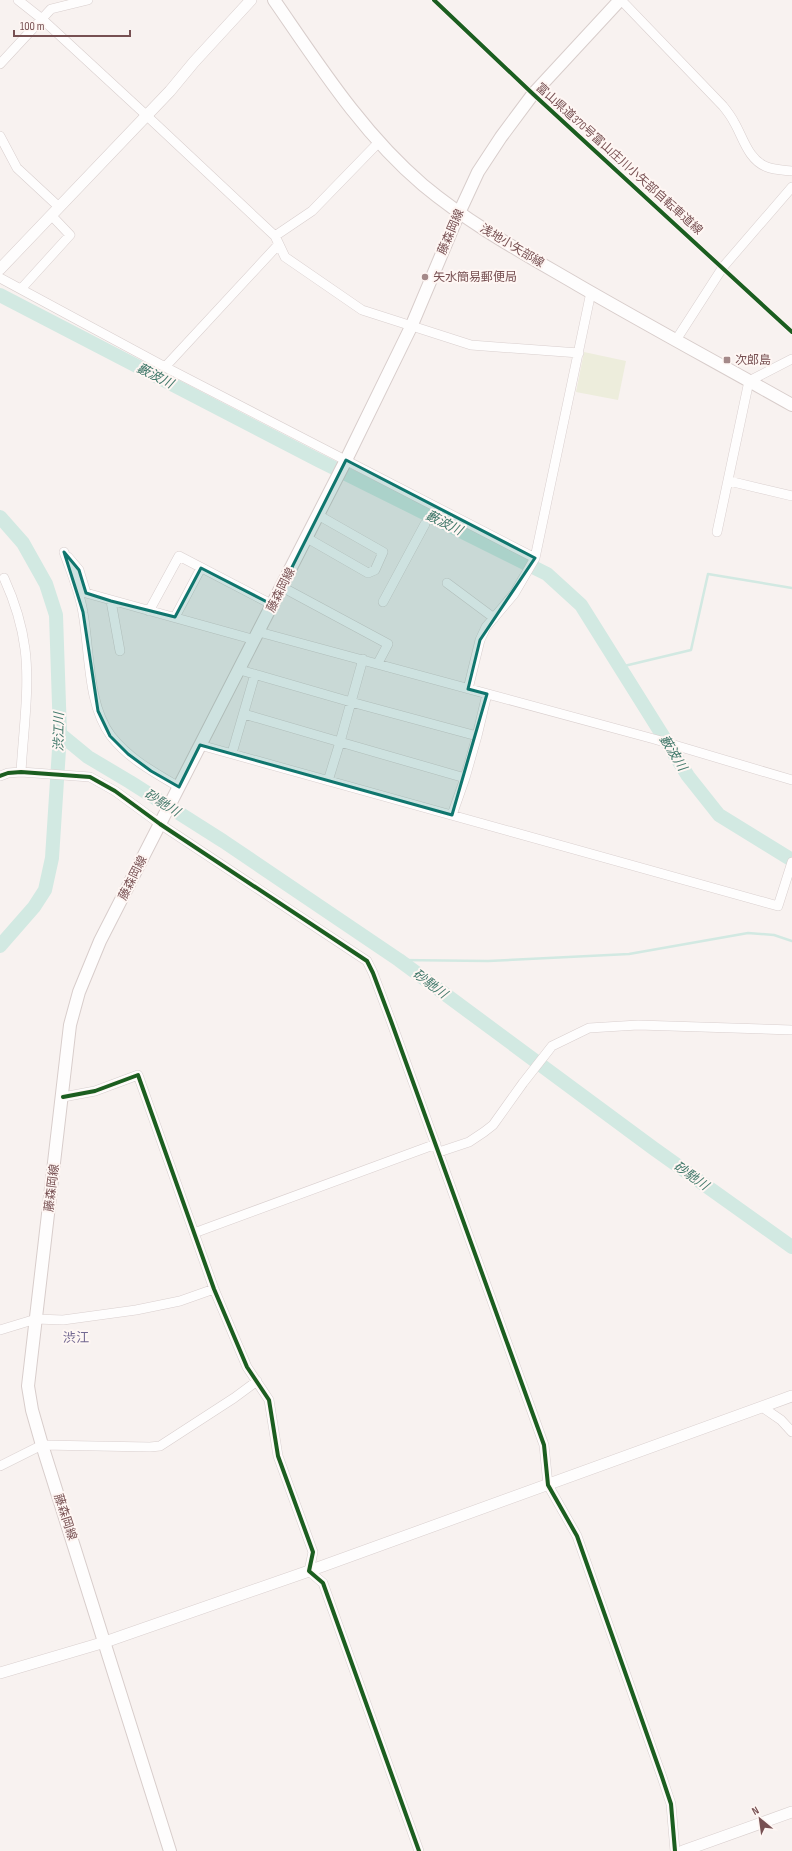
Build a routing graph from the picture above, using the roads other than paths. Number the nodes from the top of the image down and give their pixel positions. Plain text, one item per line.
1 (18, 0) edge
2 (88, 0) edge
3 (251, 0) edge
4 (274, 0) edge
5 (621, 0) edge
6 (42, 19) junction
7 (0, 64) edge
8 (146, 115) junction
9 (0, 136) edge
10 (379, 142) junction
11 (792, 170) edge
12 (792, 187) edge
13 (55, 211) junction
14 (459, 213) junction
15 (276, 241) junction
16 (0, 269) edge
17 (0, 278) edge
18 (21, 290) junction
19 (591, 292) junction
20 (411, 327) junction
21 (676, 340) junction
22 (579, 353) junction
23 (792, 359) edge
24 (165, 367) junction
25 (749, 381) junction
26 (792, 405) edge
27 (346, 460) junction
28 (729, 481) junction
29 (792, 496) edge
30 (318, 515) junction
31 (425, 524) dead end
32 (717, 532) dead end
33 (307, 538) junction
34 (535, 558) junction
35 (201, 568) junction
36 (4, 578) dead end
37 (447, 584) dead end
38 (282, 587) junction
39 (111, 601) junction
40 (382, 602) dead end
41 (273, 605) junction
42 (149, 611) junction
43 (175, 617) junction
44 (494, 618) junction
45 (257, 636) junction
46 (120, 651) dead end
47 (363, 659) junction
48 (378, 663) junction
49 (240, 670) junction
50 (256, 674) junction
51 (468, 689) junction
52 (487, 694) junction
53 (351, 702) junction
54 (244, 714) junction
55 (477, 736) junction
56 (340, 742) junction
57 (200, 745) junction
58 (232, 754) junction
59 (21, 772) junction
60 (0, 776) edge
61 (465, 778) junction
62 (792, 780) edge
63 (328, 781) junction
64 (179, 787) junction
65 (452, 815) junction
66 (160, 824) junction
67 (791, 865) edge
68 (792, 1030) edge
69 (63, 1097) junction
70 (437, 1148) junction
71 (194, 1233) junction
72 (214, 1289) junction
73 (36, 1319) junction
74 (0, 1330) edge
75 (257, 1381) junction
76 (792, 1396) edge
77 (762, 1407) junction
78 (792, 1432) edge
79 (42, 1445) junction
80 (0, 1466) edge
81 (548, 1485) junction
82 (309, 1571) junction
83 (105, 1642) junction
84 (0, 1673) edge
85 (792, 1812) edge
86 (170, 1851) edge
87 (419, 1851) edge
88 (675, 1851) edge
89 (683, 1851) edge

1 - 6 street
2 - 6 street
3 - 8 street
4 - 10 main road, 浅地小矢部線
5 - 11 street
5 - 14 main road, 藤森岡線
6 - 7 street
6 - 8 street
8 - 13 street
8 - 15 street
9 - 13 street
10 - 14 main road, 浅地小矢部線
10 - 15 street
12 - 21 street
13 - 16 street
13 - 18 street
14 - 19 main road, 浅地小矢部線
14 - 20 main road, 藤森岡線
15 - 20 street
15 - 24 street
17 - 18 street
18 - 24 street
19 - 21 main road, 浅地小矢部線
19 - 22 street
20 - 22 street
20 - 27 main road, 藤森岡線
21 - 25 main road, 浅地小矢部線
22 - 34 street
23 - 25 street
24 - 27 street
25 - 26 main road, 浅地小矢部線
25 - 28 street
27 - 30 main road, 藤森岡線
27 - 34 street
28 - 29 street
28 - 32 street
30 - 33 main road, 藤森岡線
30 - 33 street
31 - 40 street
33 - 38 main road, 藤森岡線
34 - 44 street
35 - 41 street
35 - 42 street
35 - 43 street
36 - 59 street
37 - 44 street
38 - 41 main road, 藤森岡線
38 - 48 street
39 - 42 street
39 - 46 street
39 - 64 street
41 - 45 main road, 藤森岡線
42 - 43 street
43 - 45 street
44 - 51 street
45 - 47 street
45 - 49 main road, 藤森岡線
47 - 48 street
47 - 53 street
48 - 51 street
49 - 50 street
49 - 57 main road, 藤森岡線
50 - 53 street
50 - 54 street
51 - 52 street
52 - 55 street
52 - 62 street
53 - 55 street
53 - 56 street
54 - 56 street
54 - 58 street
55 - 61 street
56 - 61 street
56 - 63 street
57 - 58 street
57 - 64 main road, 藤森岡線
58 - 63 street
59 - 60 street
59 - 66 street
61 - 65 street
63 - 65 street
64 - 66 main road, 藤森岡線
65 - 67 street
66 - 69 main road, 藤森岡線
66 - 70 street
68 - 70 street
69 - 71 street
69 - 73 main road, 藤森岡線
70 - 71 street
70 - 81 street
71 - 72 street
72 - 73 street
72 - 75 street
73 - 74 street
73 - 79 main road, 藤森岡線
75 - 79 street
75 - 82 street
76 - 77 street
77 - 78 street
77 - 81 street
79 - 80 street
79 - 83 main road, 藤森岡線
81 - 82 street
81 - 88 street
82 - 83 street
82 - 87 street
83 - 84 street
83 - 86 main road, 藤森岡線
85 - 89 street

